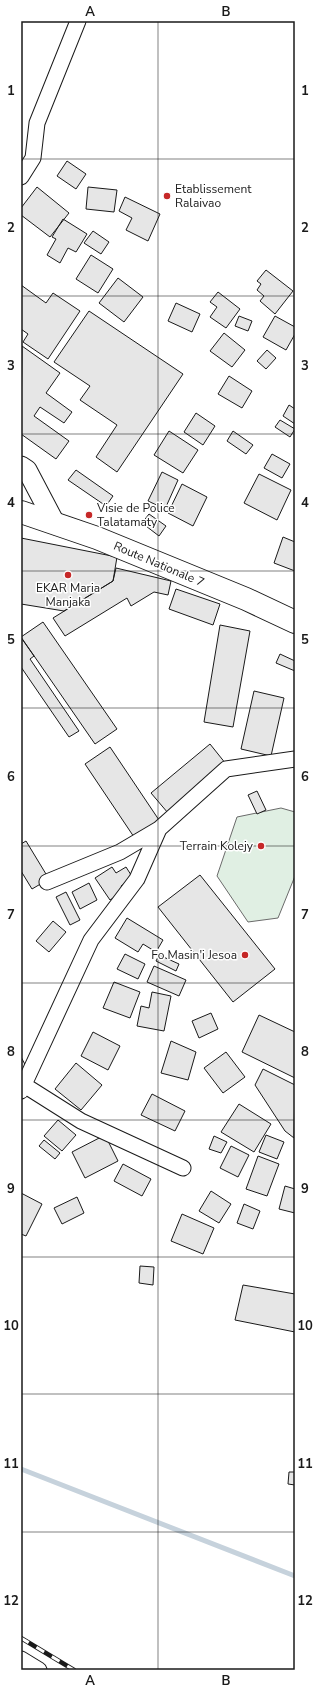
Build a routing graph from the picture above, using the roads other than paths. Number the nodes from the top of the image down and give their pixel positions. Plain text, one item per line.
1 (78, 21) edge
2 (21, 177) edge
3 (21, 466) edge
4 (21, 512) edge
5 (56, 525) junction
6 (295, 622) edge
7 (295, 759) edge
8 (159, 830) junction
9 (47, 882) dead end
10 (23, 1088) edge
11 (183, 1168) dead end
12 (21, 1658) edge
13 (39, 1670) edge

1 - 2 street
3 - 5 street
4 - 5 main road, Route Nationale 7
5 - 6 main road, Route Nationale 7
7 - 8 street
8 - 9 street
8 - 10 street
10 - 11 street
12 - 13 street

